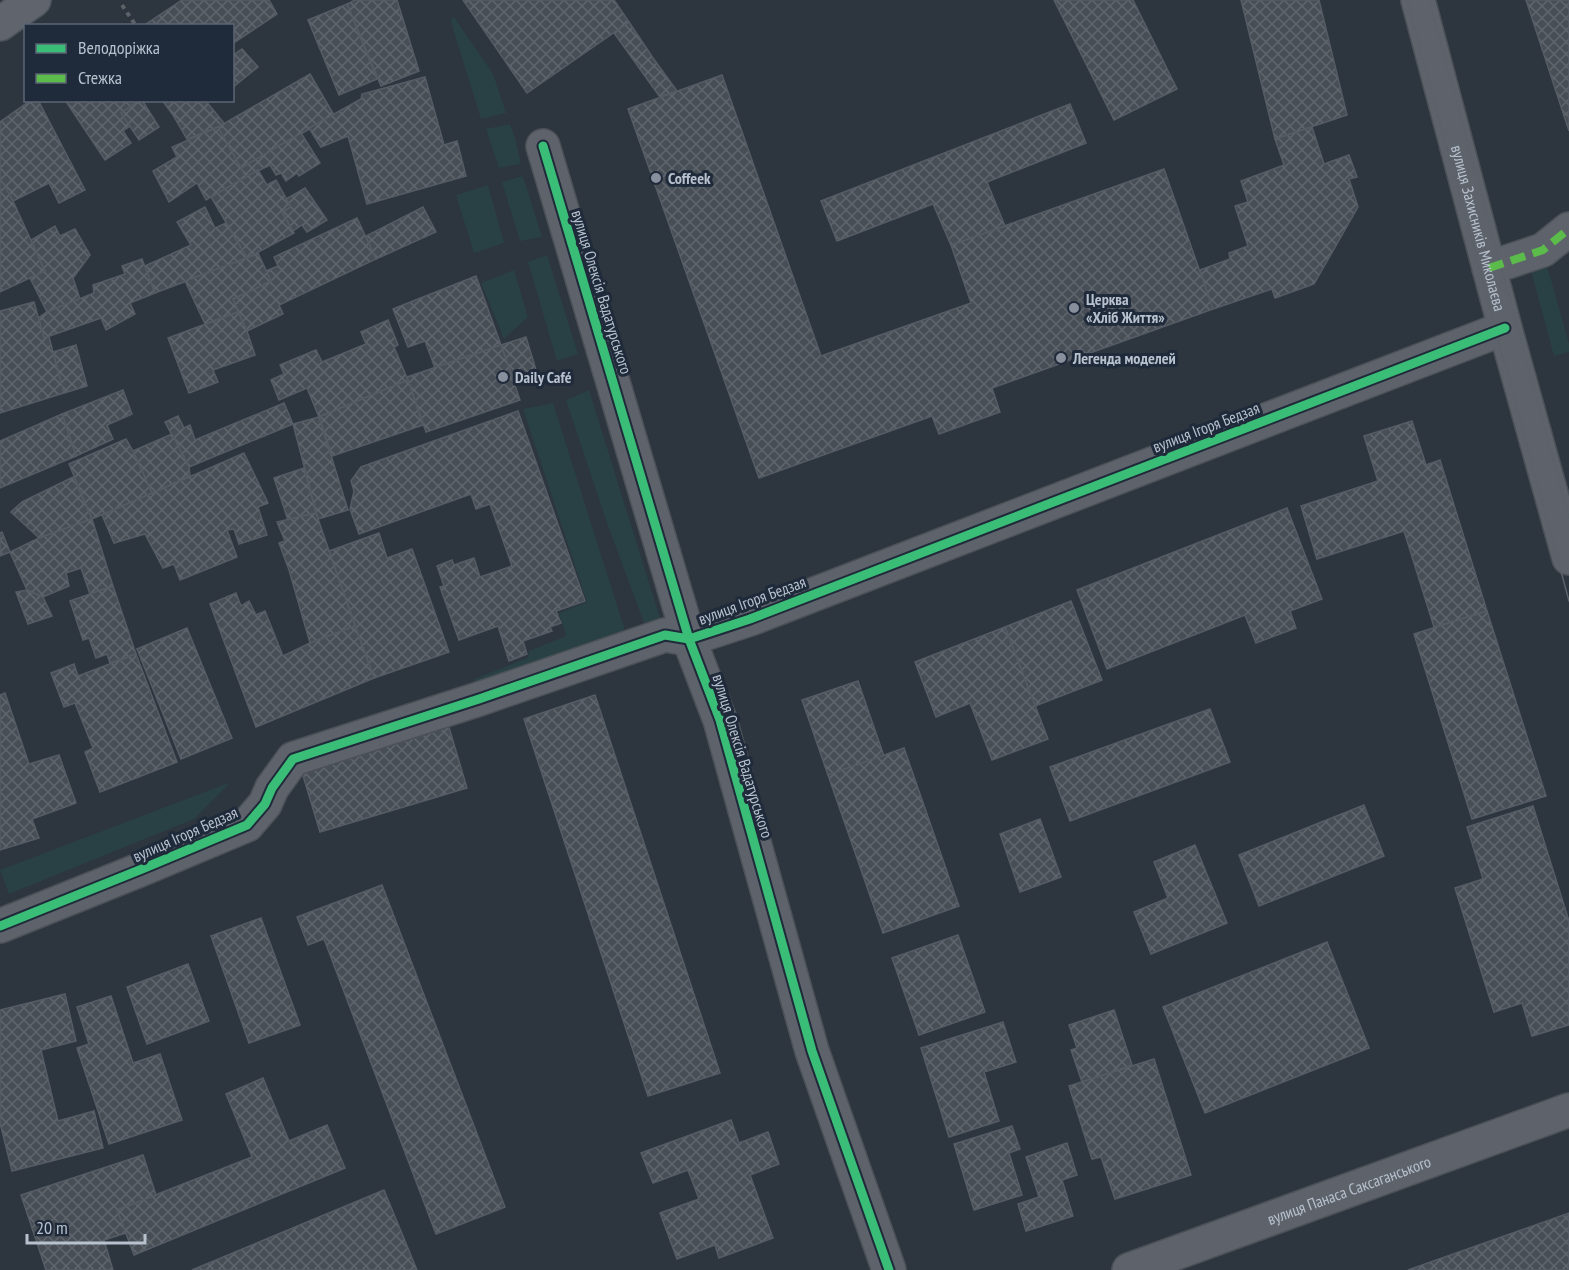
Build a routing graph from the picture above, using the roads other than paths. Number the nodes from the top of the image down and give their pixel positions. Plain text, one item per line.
1 (34, 0) edge
2 (1418, 0) edge
3 (0, 24) edge
4 (543, 146) dead end
5 (1569, 229) edge
6 (1489, 268) junction
7 (1505, 328) junction
8 (1569, 558) edge
9 (689, 639) junction
10 (0, 926) edge
11 (1569, 1110) edge
12 (889, 1270) edge
13 (1129, 1270) edge

1 - 3 main road
2 - 6 street, вулиця Захисників Миколаєва
4 - 9 street, вулиця Олексія Вадатурського
5 - 6 street
6 - 7 street, вулиця Захисників Миколаєва
7 - 8 street, вулиця Захисників Миколаєва
7 - 9 street, вулиця Ігоря Бедзая
9 - 10 street, вулиця Ігоря Бедзая
9 - 12 street, вулиця Олексія Вадатурського
11 - 13 street, вулиця Панаса Саксаганського

